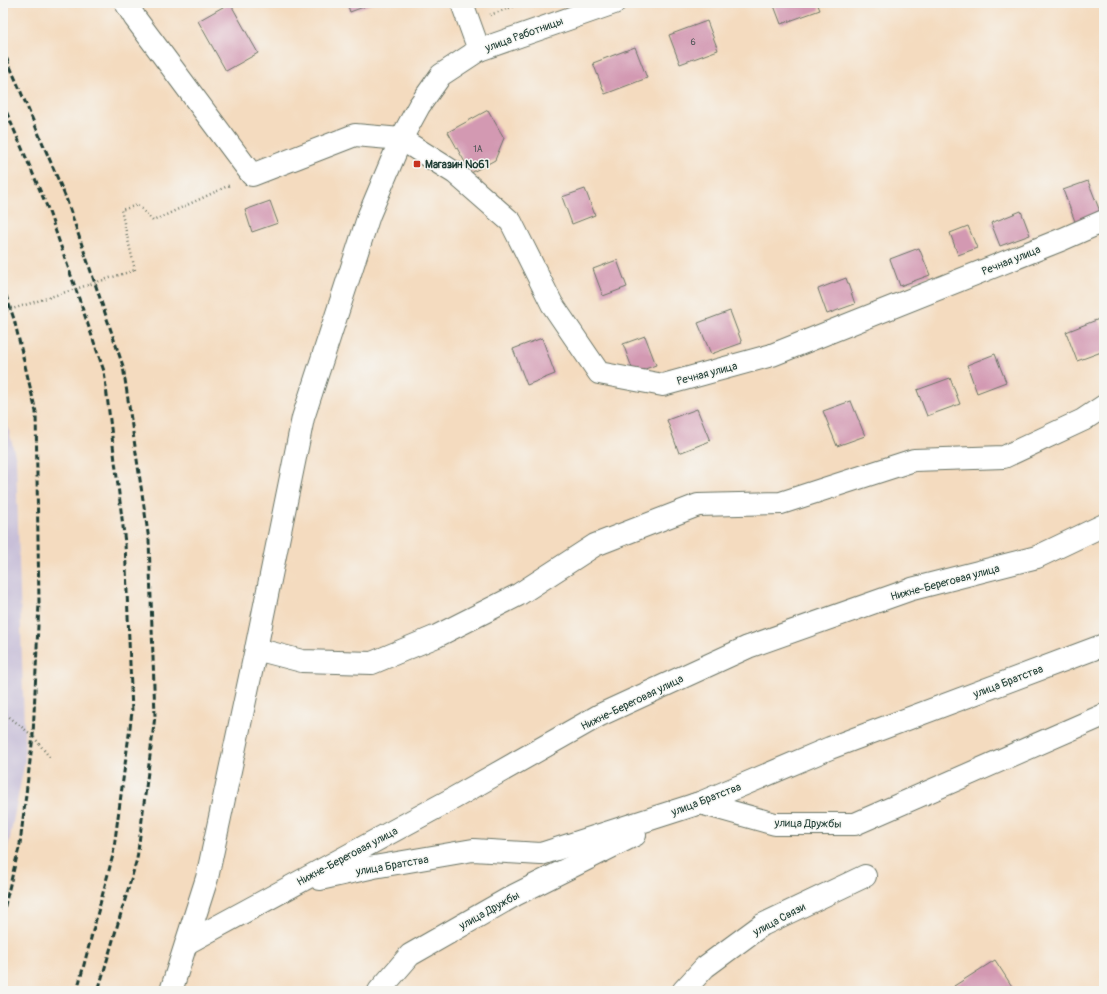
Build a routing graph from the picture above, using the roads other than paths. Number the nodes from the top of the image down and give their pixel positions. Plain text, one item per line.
1 (126, 3) edge
2 (462, 3) edge
3 (614, 3) edge
4 (480, 50) junction
5 (401, 139) junction
6 (1104, 222) edge
7 (1104, 406) edge
8 (1104, 526) edge
9 (1104, 645) edge
10 (256, 649) junction
11 (1104, 715) edge
12 (700, 803) junction
13 (865, 876) dead end
14 (291, 886) junction
15 (187, 943) junction
16 (171, 991) edge
17 (379, 991) edge
18 (684, 991) edge

1 - 5 street
2 - 4 street
3 - 4 street, улица Работницы
4 - 5 street, улица Работницы
5 - 6 street, Речная улица
5 - 10 street, улица Работницы
7 - 10 street
8 - 14 street, Нижне-Береговая улица
9 - 12 street, улица Братства
10 - 15 street, улица Работницы
11 - 12 street, улица Дружбы
12 - 14 street, улица Братства
12 - 17 street, улица Дружбы
13 - 18 street, улица Связи
14 - 15 street, Нижне-Береговая улица
15 - 16 street, улица Работницы

